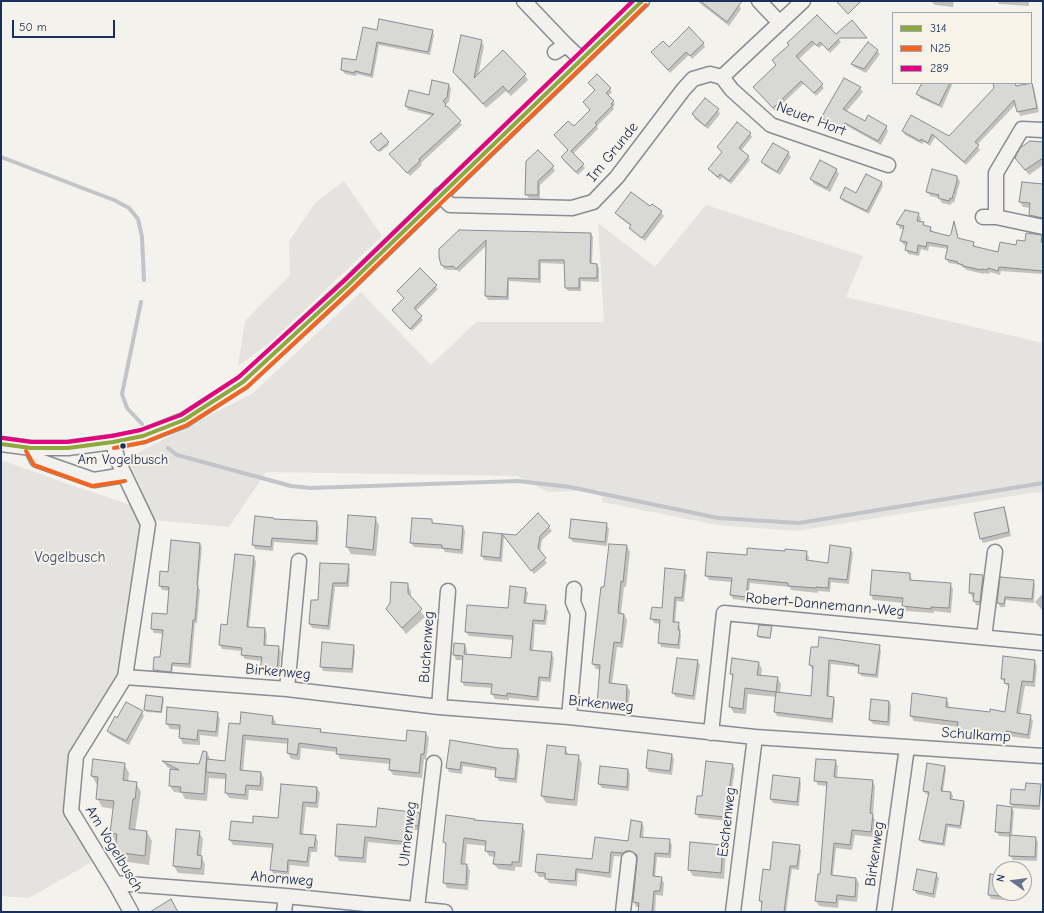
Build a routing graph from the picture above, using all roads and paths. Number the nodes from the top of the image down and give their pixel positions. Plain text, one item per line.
1 (524, 1) edge
2 (642, 1) edge
3 (759, 1) edge
4 (803, 1) edge
5 (780, 23) junction
6 (581, 59) junction
7 (722, 77) junction
8 (1043, 130) edge
9 (888, 165) dead end
10 (440, 195) junction
11 (1043, 227) edge
12 (113, 442) junction
13 (1, 444) edge
14 (31, 448) junction
15 (68, 448) junction
16 (71, 472) junction
17 (124, 475) junction
18 (995, 552) dead end
19 (299, 560) dead end
20 (574, 589) dead end
21 (448, 591) dead end
22 (984, 637) junction
23 (1043, 643) edge
24 (125, 677) junction
25 (287, 689) junction
26 (439, 707) junction
27 (569, 717) junction
28 (711, 733) junction
29 (755, 737) junction
30 (907, 747) junction
31 (1043, 756) edge
32 (434, 763) dead end
33 (629, 859) dead end
34 (115, 882) junction
35 (286, 896) junction
36 (417, 908) junction
37 (131, 912) edge
38 (284, 912) edge
39 (444, 912) edge
40 (623, 912) edge
41 (733, 912) edge
42 (884, 912) edge

1 - 6 street
2 - 6 street
3 - 5 street
4 - 5 street
5 - 7 street
6 - 10 street
7 - 9 street, Neuer Hort
7 - 10 street, Im Grunde
8 - 11 street
10 - 12 street
12 - 15 street
12 - 17 street, Am Vogelbusch
13 - 14 street
14 - 15 street
14 - 16 street
15 - 16 street
16 - 17 street
17 - 24 street, Am Vogelbusch
18 - 22 street
19 - 25 street
20 - 27 street
21 - 26 street, Buchenweg
22 - 23 street, Robert-Dannemann-Weg
22 - 28 street, Robert-Dannemann-Weg
24 - 25 street, Birkenweg
24 - 34 street, Am Vogelbusch
25 - 26 street, Birkenweg
26 - 27 street, Birkenweg
27 - 28 street, Birkenweg
28 - 29 street, Birkenweg
29 - 30 street, Birkenweg
29 - 41 street, Eschenweg
30 - 31 street, Schulkamp
30 - 42 street, Birkenweg
32 - 36 street, Ulmenweg
33 - 40 street
34 - 35 street, Ahornweg
34 - 37 street, Am Vogelbusch
35 - 36 street, Ahornweg
35 - 38 street
36 - 39 street, Ahornweg

